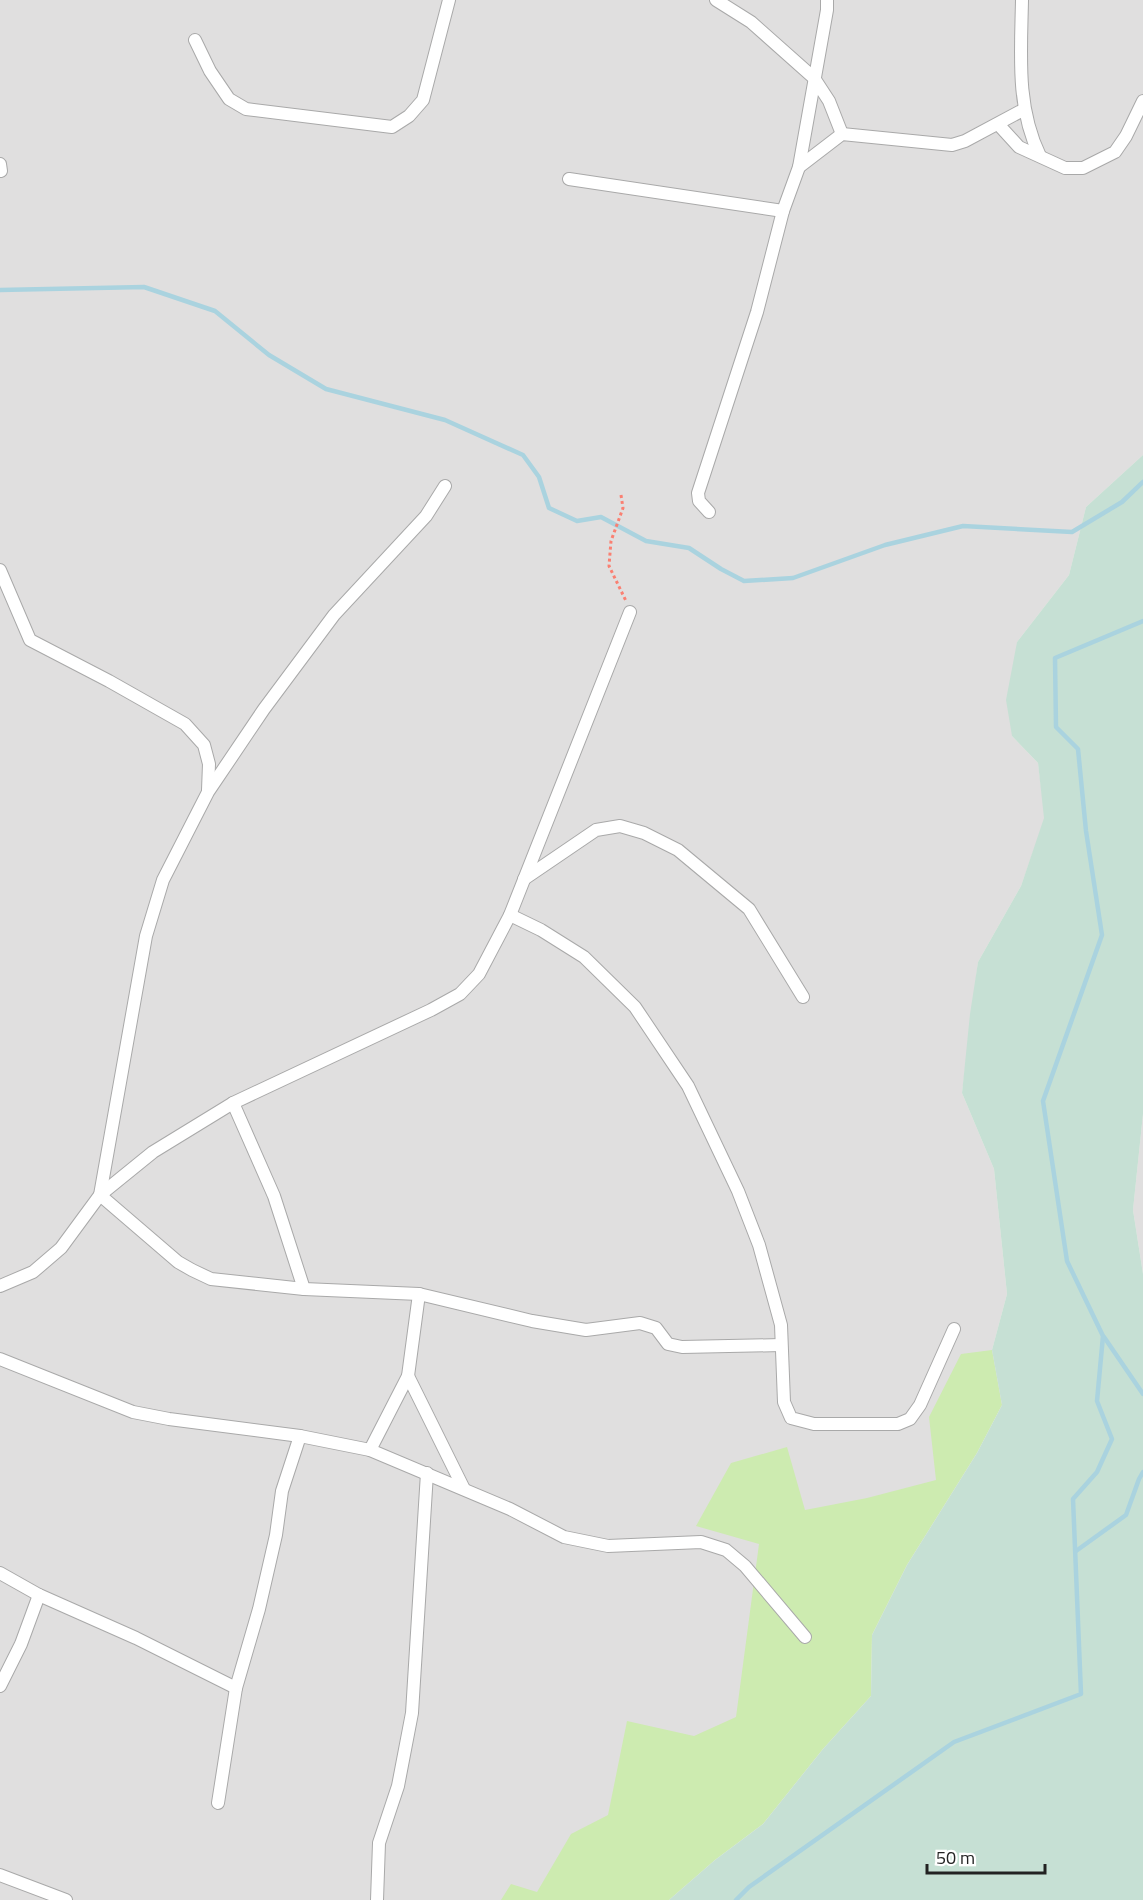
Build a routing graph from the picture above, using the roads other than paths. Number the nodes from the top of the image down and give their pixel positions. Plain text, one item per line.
1 (450, 0) edge
2 (716, 0) edge
3 (827, 0) edge
4 (1022, 0) edge
5 (195, 40) dead end
6 (814, 78) junction
7 (1143, 100) edge
8 (1023, 110) junction
9 (998, 124) junction
10 (842, 134) junction
11 (1040, 156) junction
12 (800, 167) junction
13 (569, 179) dead end
14 (783, 211) junction
15 (445, 486) dead end
16 (709, 512) dead end
17 (0, 570) edge
18 (630, 612) road end
19 (208, 792) junction
20 (523, 880) junction
21 (510, 915) junction
22 (803, 997) dead end
23 (233, 1103) junction
24 (100, 1195) junction
25 (0, 1286) edge
26 (304, 1289) junction
27 (419, 1294) junction
28 (954, 1329) dead end
29 (782, 1346) junction
30 (1, 1361) edge
31 (408, 1376) junction
32 (300, 1436) junction
33 (370, 1450) junction
34 (427, 1473) junction
35 (464, 1489) junction
36 (0, 1573) edge
37 (39, 1595) junction
38 (805, 1637) dead end
39 (0, 1686) edge
40 (236, 1688) junction
41 (218, 1803) dead end
42 (0, 1875) edge
43 (66, 1900) edge
44 (377, 1900) edge

1 - 5 street
2 - 6 street
3 - 6 street
4 - 8 street
6 - 10 street
6 - 12 street
7 - 11 street
8 - 9 street
8 - 11 street
9 - 10 street
9 - 11 street
10 - 12 street
12 - 14 street
13 - 14 street
14 - 16 street
15 - 19 street
17 - 19 street
18 - 20 street
19 - 24 street
20 - 21 street
20 - 22 street
21 - 23 street
21 - 29 street
23 - 24 street
23 - 26 street
24 - 25 street
24 - 26 street
26 - 27 street
27 - 29 street
27 - 31 street
28 - 29 street
30 - 32 street
31 - 33 street
31 - 35 street
32 - 33 street
32 - 40 street
33 - 34 street
34 - 35 street
34 - 44 street
35 - 38 street
36 - 37 street
37 - 39 street
37 - 40 street
40 - 41 street
42 - 43 street

